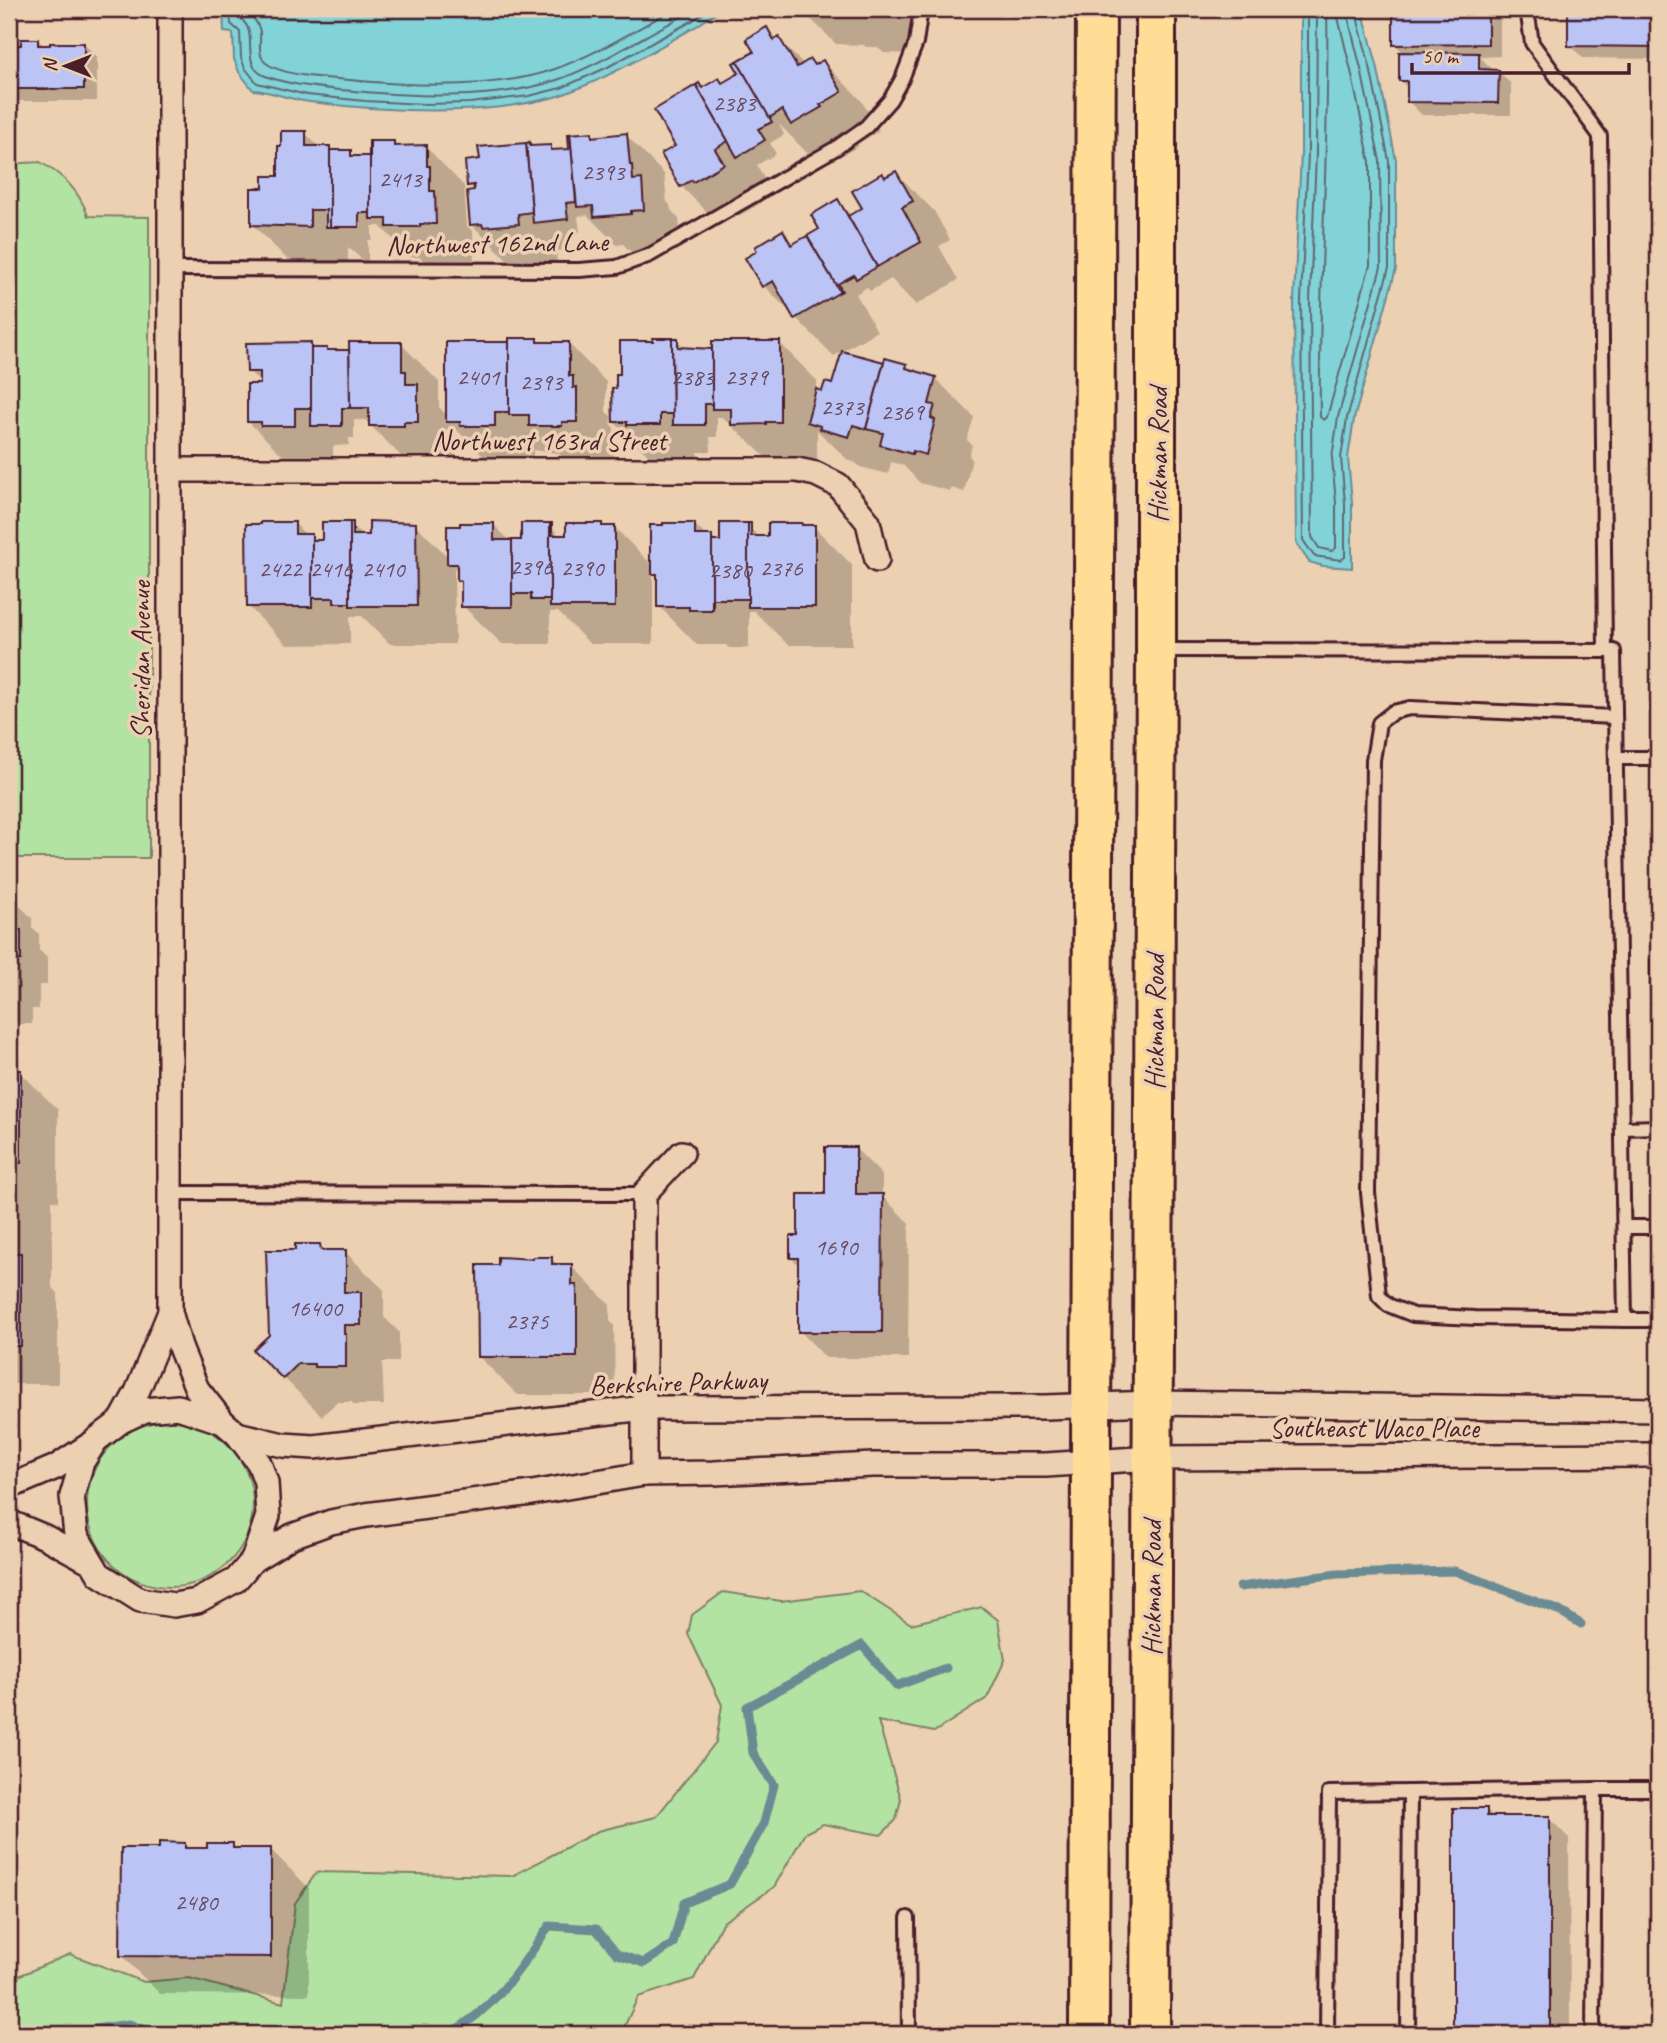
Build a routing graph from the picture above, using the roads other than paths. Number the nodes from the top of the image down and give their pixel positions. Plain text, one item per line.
1 (170, 9) edge
2 (922, 9) edge
3 (1096, 9) edge
4 (1156, 9) edge
5 (1527, 9) edge
6 (170, 270) junction
7 (170, 470) junction
8 (877, 560) dead end
9 (1156, 650) junction
10 (1605, 651) junction
11 (1615, 718) junction
12 (1616, 758) junction
13 (1658, 758) edge
14 (1658, 1127) edge
15 (1622, 1128) junction
16 (682, 1153) dead end
17 (170, 1193) junction
18 (645, 1194) junction
19 (1624, 1227) junction
20 (1658, 1227) edge
21 (170, 1312) junction
22 (1625, 1320) junction
23 (1658, 1320) edge
24 (1122, 1404) junction
25 (644, 1408) junction
26 (1658, 1410) edge
27 (121, 1421) junction
28 (230, 1428) junction
29 (96, 1440) junction
30 (1658, 1455) edge
31 (1152, 1458) junction
32 (1091, 1462) junction
33 (644, 1474) junction
34 (9, 1487) edge
35 (9, 1522) edge
36 (253, 1560) junction
37 (93, 1564) junction
38 (1595, 1789) junction
39 (1658, 1789) edge
40 (1410, 1792) junction
41 (1090, 1917) junction
42 (908, 1918) dead end
43 (909, 2034) edge
44 (1089, 2034) edge
45 (1111, 2034) edge
46 (1150, 2034) edge
47 (1327, 2034) edge
48 (1408, 2034) edge
49 (1593, 2034) edge

1 - 6 street, Sheridan Avenue
2 - 6 lane, Northwest 162nd Lane
3 - 24 highway, Hickman Road
4 - 9 highway, Hickman Road
5 - 10 lane
6 - 7 street, Sheridan Avenue
7 - 8 street, Northwest 163rd Street
7 - 17 street, Sheridan Avenue
9 - 10 lane
9 - 24 highway, Hickman Road
10 - 11 lane
11 - 12 lane
11 - 22 lane
12 - 13 lane
12 - 15 lane
14 - 15 lane
15 - 19 lane
16 - 18 street
17 - 18 lane
17 - 21 street, Sheridan Avenue
18 - 25 street
19 - 20 lane
19 - 22 lane
21 - 27 street, Sheridan Avenue
21 - 28 street, Sheridan Avenue
22 - 23 lane
24 - 25 street, Berkshire Parkway
24 - 26 street, Southeast Waco Place
24 - 31 highway, Hickman Road
24 - 32 highway, Hickman Road
25 - 28 street, Berkshire Parkway
25 - 33 street
27 - 28 street
27 - 29 street
28 - 36 street
29 - 34 street
29 - 37 street
30 - 31 street, Southeast Waco Place
31 - 32 street, Southeast Waco Place
31 - 46 highway, Hickman Road
32 - 33 street
32 - 41 highway, Hickman Road
33 - 36 street
35 - 37 street
36 - 37 street
38 - 39 lane
38 - 40 lane
38 - 49 lane
40 - 47 lane
40 - 48 lane
41 - 44 highway, Hickman Road
41 - 45 highway
42 - 43 lane

